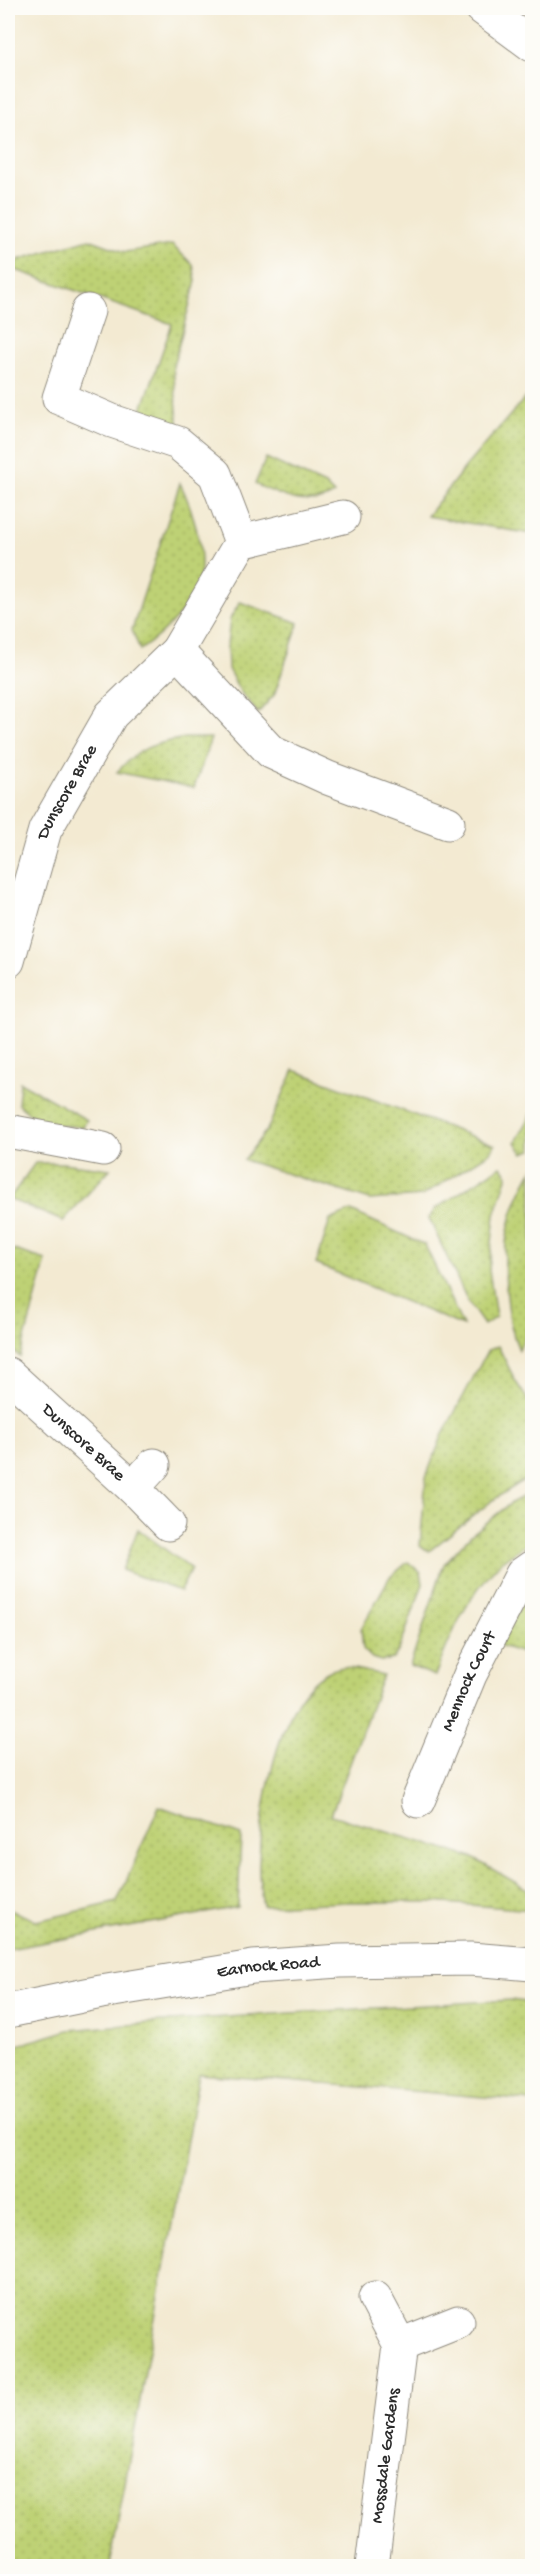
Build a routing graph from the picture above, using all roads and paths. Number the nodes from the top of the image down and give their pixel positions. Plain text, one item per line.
1 (482, 8) edge
2 (532, 45) edge
3 (88, 311) dead end
4 (344, 517) dead end
5 (242, 542) junction
6 (177, 651) junction
7 (448, 823) dead end
8 (8, 961) edge
9 (8, 1131) edge
10 (103, 1149) dead end
11 (8, 1374) edge
12 (168, 1524) dead end
13 (532, 1568) edge
14 (418, 1801) dead end
15 (532, 1964) edge
16 (8, 2011) edge
17 (375, 2298) dead end
18 (458, 2322) dead end
19 (400, 2345) junction
20 (372, 2566) edge

1 - 2 street
3 - 5 street
4 - 5 street
5 - 6 street, Dunscore Brae
6 - 7 street
6 - 8 street, Dunscore Brae
9 - 10 street
11 - 12 street, Dunscore Brae
13 - 14 street, Mennock Court
15 - 16 street, Earnock Road
17 - 19 street
18 - 19 street
19 - 20 street, Mossdale Gardens

